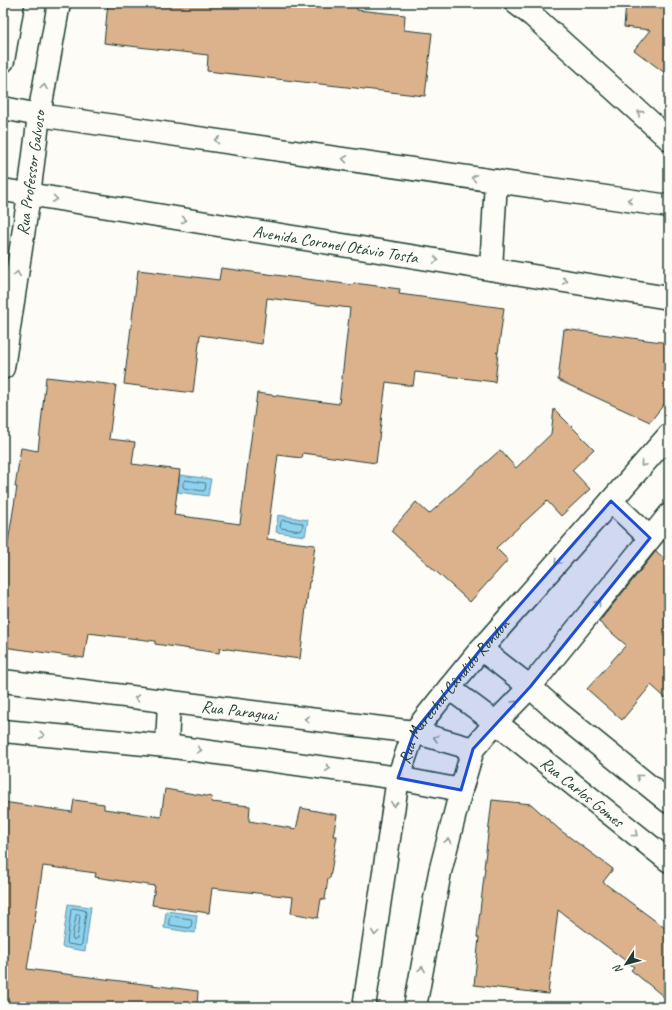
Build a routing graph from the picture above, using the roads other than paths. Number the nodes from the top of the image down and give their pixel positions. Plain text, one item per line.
1 (13, 3) edge
2 (59, 3) edge
3 (516, 3) edge
4 (534, 10) edge
5 (3, 61) edge
6 (3, 108) edge
7 (39, 115) junction
8 (669, 139) edge
9 (496, 181) junction
10 (3, 190) edge
11 (29, 195) junction
12 (669, 206) edge
13 (491, 269) junction
14 (669, 298) edge
15 (3, 368) edge
16 (669, 435) edge
17 (611, 500) junction
18 (669, 515) edge
19 (650, 538) junction
20 (481, 649) junction
21 (3, 681) edge
22 (530, 687) junction
23 (449, 688) junction
24 (169, 702) junction
25 (495, 723) junction
26 (3, 731) edge
27 (414, 732) junction
28 (167, 746) junction
29 (473, 749) junction
30 (398, 778) junction
31 (461, 790) junction
32 (669, 802) edge
33 (669, 861) edge
34 (364, 1007) edge
35 (415, 1007) edge

1 - 5 street
7 -> 2 street, Rua Professor Galvoso
3 - 4 street
8 -> 4 street
6 - 7 street
9 -> 7 street
7 - 11 street, Rua Professor Galvoso
12 -> 9 street
9 - 13 street
10 - 11 street, Avenida Coronel Otávio Tosta
11 -> 13 street, Avenida Coronel Otávio Tosta
15 -> 11 street, Rua Professor Galvoso
13 -> 14 street, Avenida Coronel Otávio Tosta
16 -> 17 street, Rua Marechal Cândido Rondon
17 - 19 street
17 -> 20 street, Rua Marechal Cândido Rondon
18 - 19 street
22 -> 19 street
20 - 22 street
20 - 23 street, Rua Marechal Cândido Rondon
24 -> 21 street, Rua Paraguai
25 -> 22 street
32 -> 22 street
23 - 25 street, Rua Carlos Gomes
23 - 27 street, Rua Marechal Cândido Rondon
27 -> 24 street, Rua Paraguai
24 - 28 street
25 - 29 street
25 -> 33 street, Rua Carlos Gomes
26 -> 28 street
29 -> 27 street, Rua Paraguai
27 - 30 street, Rua Marechal Cândido Rondon
28 -> 30 street
29 - 31 street
30 - 31 street
30 -> 34 street, Rua Marechal Cândido Rondon
35 -> 31 street

